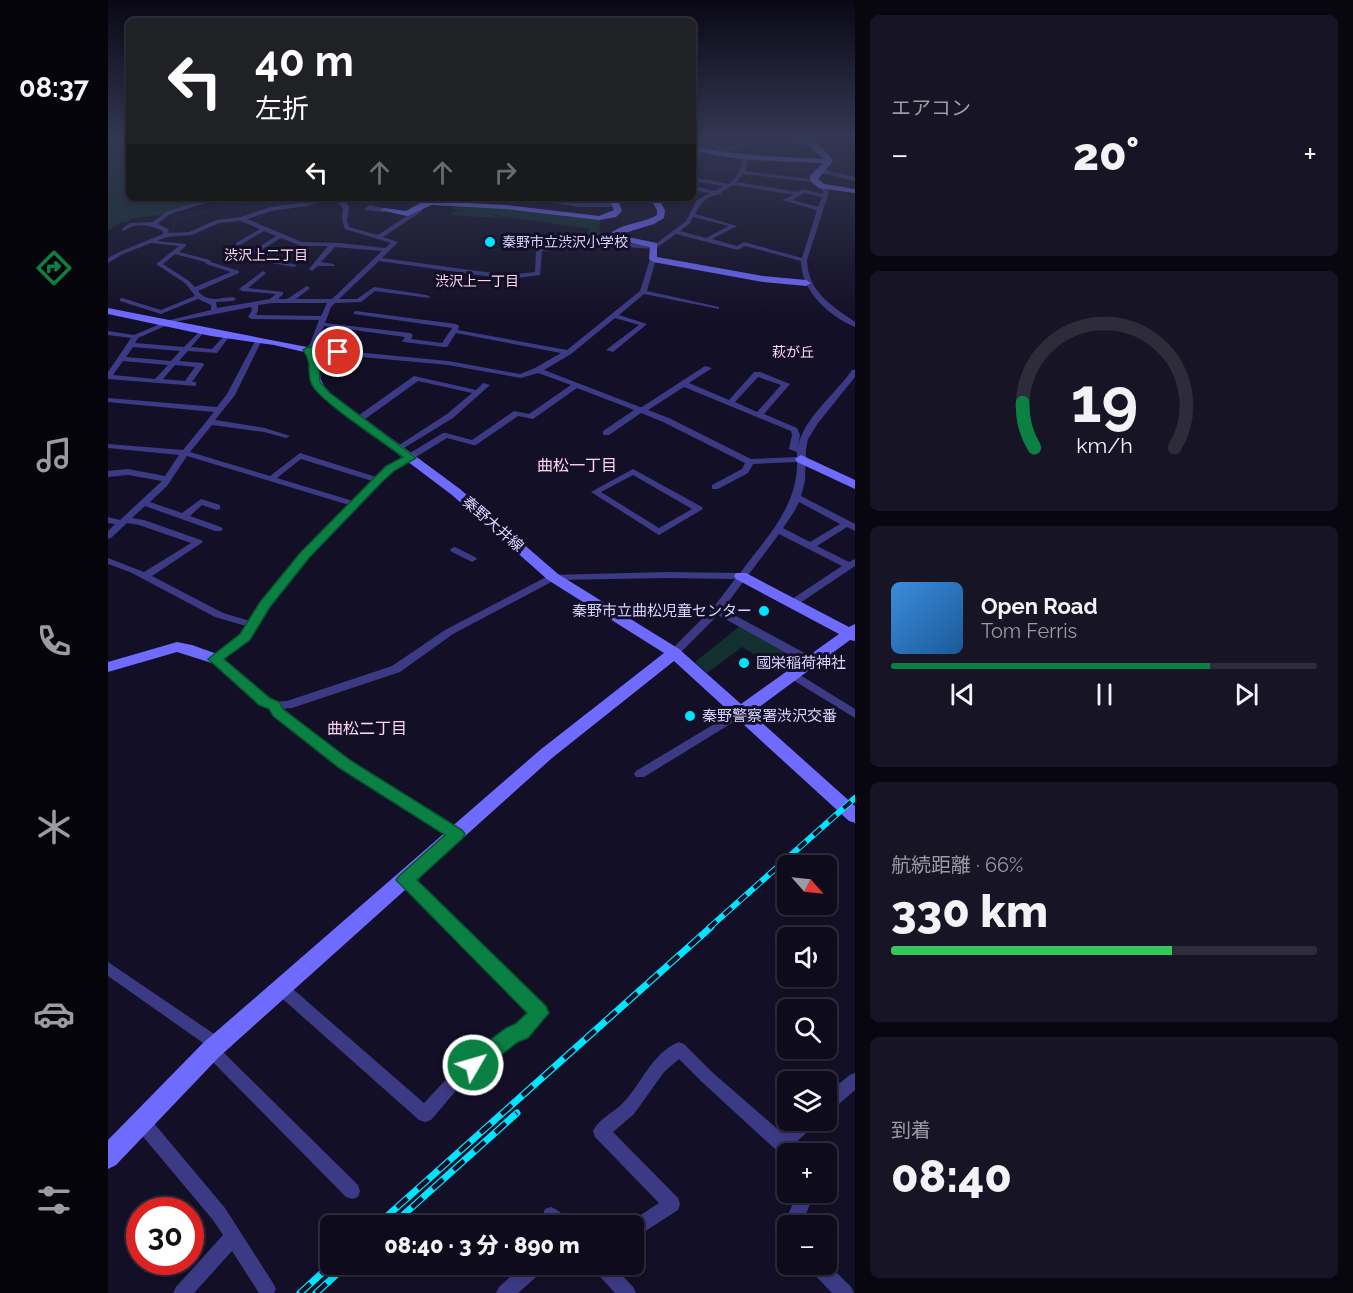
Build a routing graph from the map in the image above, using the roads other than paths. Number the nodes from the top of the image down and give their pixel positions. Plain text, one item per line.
1 (706, 198) edge
2 (790, 198) edge
3 (824, 198) edge
4 (208, 201) edge
5 (318, 201) edge
6 (337, 201) edge
7 (515, 201) edge
8 (560, 201) edge
9 (584, 201) edge
10 (615, 201) edge
11 (656, 201) edge
12 (586, 205) junction
13 (508, 207) junction
14 (820, 209) junction
15 (384, 210) dead end
16 (416, 210) junction
17 (692, 215) junction
18 (242, 219) junction
19 (154, 224) junction
20 (123, 230) dead end
21 (262, 230) junction
22 (677, 232) junction
23 (166, 235) junction
24 (307, 235) dead end
25 (280, 236) junction
26 (379, 237) junction
27 (708, 240) junction
28 (153, 242) junction
29 (297, 243) junction
30 (238, 244) dead end
31 (333, 245) junction
32 (655, 246) junction
33 (386, 250) junction
34 (177, 253) junction
35 (379, 259) junction
36 (652, 259) junction
37 (804, 260) junction
38 (108, 261) edge
39 (294, 265) dead end
40 (332, 265) dead end
41 (259, 275) dead end
42 (806, 283) junction
43 (288, 288) dead end
44 (307, 288) dead end
45 (643, 292) junction
46 (281, 293) junction
47 (196, 294) junction
48 (427, 297) dead end
49 (233, 299) dead end
50 (122, 300) dead end
51 (207, 301) junction
52 (272, 301) junction
53 (289, 301) junction
54 (332, 301) junction
55 (254, 304) junction
56 (137, 306) junction
57 (717, 308) dead end
58 (108, 311) edge
59 (214, 311) junction
60 (123, 314) junction
61 (615, 316) junction
62 (322, 321) junction
63 (166, 323) junction
64 (855, 325) edge
65 (348, 327) junction
66 (202, 331) junction
67 (454, 331) junction
68 (108, 333) edge
69 (227, 336) junction
70 (135, 337) junction
71 (258, 340) junction
72 (131, 345) junction
73 (184, 349) junction
74 (308, 350) junction
75 (610, 350) dead end
76 (568, 351) junction
77 (121, 360) junction
78 (171, 363) junction
79 (708, 368) dead end
80 (538, 370) junction
81 (855, 372) edge
82 (108, 377) edge
83 (157, 381) junction
84 (684, 384) junction
85 (486, 385) dead end
86 (576, 385) junction
87 (477, 392) junction
88 (108, 400) edge
89 (730, 402) junction
90 (219, 410) junction
91 (642, 410) junction
92 (759, 415) junction
93 (358, 420) junction
94 (209, 422) junction
95 (606, 433) dead end
96 (286, 436) dead end
97 (108, 446) edge
98 (399, 449) junction
99 (185, 453) junction
100 (328, 453) dead end
101 (801, 455) junction
102 (411, 458) junction
103 (318, 462) junction
104 (750, 462) junction
105 (108, 474) edge
106 (272, 478) junction
107 (167, 480) junction
108 (378, 480) junction
109 (855, 485) edge
110 (715, 487) dead end
111 (797, 497) junction
112 (144, 504) junction
113 (355, 504) junction
114 (217, 507) dead end
115 (184, 516) junction
116 (108, 520) edge
117 (124, 521) junction
118 (851, 525) edge
119 (777, 528) junction
120 (166, 530) junction
121 (659, 532) joint
122 (108, 537) edge
123 (156, 538) dead end
124 (198, 542) junction
125 (812, 546) junction
126 (455, 550) dead end
127 (472, 559) dead end
128 (108, 561) edge
129 (852, 564) edge
130 (145, 576) junction
131 (741, 576) junction
132 (553, 577) junction
133 (793, 603) junction
134 (717, 610) junction
135 (253, 625) junction
136 (853, 632) edge
137 (674, 653) junction
138 (215, 659) junction
139 (810, 661) junction
140 (108, 667) edge
141 (792, 675) junction
142 (274, 706) junction
143 (741, 712) junction
144 (855, 714) edge
145 (640, 774) dead end
146 (855, 816) edge
147 (456, 834) junction
148 (405, 880) junction
149 (108, 968) edge
150 (281, 988) junction
151 (215, 1047) junction
152 (855, 1080) edge
153 (837, 1096) edge
154 (141, 1120) junction
155 (782, 1143) edge
156 (108, 1157) edge
157 (352, 1191) dead end
158 (644, 1223) edge
159 (234, 1236) junction
160 (525, 1275) edge
161 (610, 1275) edge
162 (827, 1275) edge
163 (267, 1289) dead end
164 (182, 1293) edge
165 (505, 1293) edge
166 (627, 1293) edge
167 (845, 1293) edge

1 - 17 street
2 - 14 street
3 - 14 street
4 - 19 street
5 - 18 street
6 - 26 street
7 - 13 street
8 - 12 street
9 - 12 street
10 - 12 street
10 - 13 street
11 - 32 street
13 - 16 street
14 - 37 street
15 - 16 street
16 - 26 street
17 - 22 street
17 - 27 street
18 - 21 street
18 - 23 street
19 - 20 street
19 - 23 street
21 - 25 street
21 - 30 street
22 - 27 street
22 - 32 street
23 - 28 street
24 - 29 street
25 - 29 street
25 - 39 street
26 - 33 street
27 - 37 street
28 - 34 street
28 - 38 street
29 - 31 street
31 - 33 street
31 - 40 street
32 - 35 street
32 - 36 street
33 - 35 street
34 - 47 street
34 - 47 street
35 - 54 street
36 - 42 street
36 - 45 street
37 - 42 street
41 - 46 street
42 - 64 street
43 - 46 street
44 - 53 street
45 - 57 street
45 - 61 street
46 - 52 street
47 - 51 street
47 - 56 street
48 - 54 street
49 - 51 street
50 - 56 street
51 - 59 street
52 - 53 street
52 - 55 street
53 - 54 street
54 - 62 street
55 - 59 street
55 - 62 street
56 - 60 street
58 - 60 street
59 - 63 street
60 - 63 street
61 - 75 street
61 - 76 street
62 - 65 street
62 - 74 street
63 - 66 street
63 - 70 street
65 - 67 street
65 - 67 street
66 - 69 street
66 - 73 street
67 - 76 street
68 - 70 street
69 - 71 street
69 - 73 street
70 - 72 street
71 - 74 street
71 - 90 street
72 - 73 street
72 - 77 street
73 - 78 street
74 - 80 street
74 - 93 street, 秦野大井線
76 - 80 street
77 - 78 street
77 - 82 street
78 - 83 street
78 - 83 street
79 - 84 street
80 - 86 street
81 - 101 street
82 - 83 street
84 - 89 street
84 - 91 street
85 - 87 street
86 - 91 street
86 - 102 street
87 - 93 street
87 - 98 street
88 - 90 street
89 - 92 street
89 - 92 street
90 - 94 street
91 - 95 street
91 - 104 street
92 - 101 street
93 - 98 street, 秦野大井線
94 - 96 street
94 - 99 street
97 - 99 street
98 - 102 street, 秦野大井線
99 - 106 street
99 - 107 street
100 - 103 street
101 - 104 street
101 - 109 street
101 - 111 street
102 - 108 street
102 - 132 street, 秦野大井線
103 - 106 street
103 - 108 street
104 - 110 street
105 - 107 street
106 - 113 street
107 - 112 street
108 - 113 street
111 - 118 street
111 - 119 street
112 - 115 street
112 - 117 street
113 - 135 street
114 - 115 street
115 - 124 street
116 - 117 street
117 - 120 street
117 - 122 street
118 - 125 street
119 - 125 street
119 - 131 street
120 - 123 street
120 - 124 street
121 - 121 street
124 - 130 street
125 - 129 street
126 - 127 street
128 - 130 street
129 - 133 street
130 - 135 street
131 - 132 street
131 - 133 street
131 - 134 street
132 - 137 street, 秦野大井線
132 - 142 street
133 - 136 street
134 - 137 street
134 - 139 street
135 - 138 street
136 - 139 street
137 - 143 street, 秦野大井線
137 - 147 street
138 - 140 street
138 - 142 street
139 - 141 street
141 - 143 street
141 - 144 street
142 - 147 street
143 - 145 street
143 - 146 street, 秦野大井線
147 - 148 street
148 - 150 street
148 - 150 street
149 - 151 street
150 - 151 street
151 - 154 street
151 - 157 street
152 - 153 street
154 - 156 street
154 - 159 street
155 - 158 street
159 - 163 street
159 - 164 street
160 - 165 street
161 - 166 street
162 - 167 street

